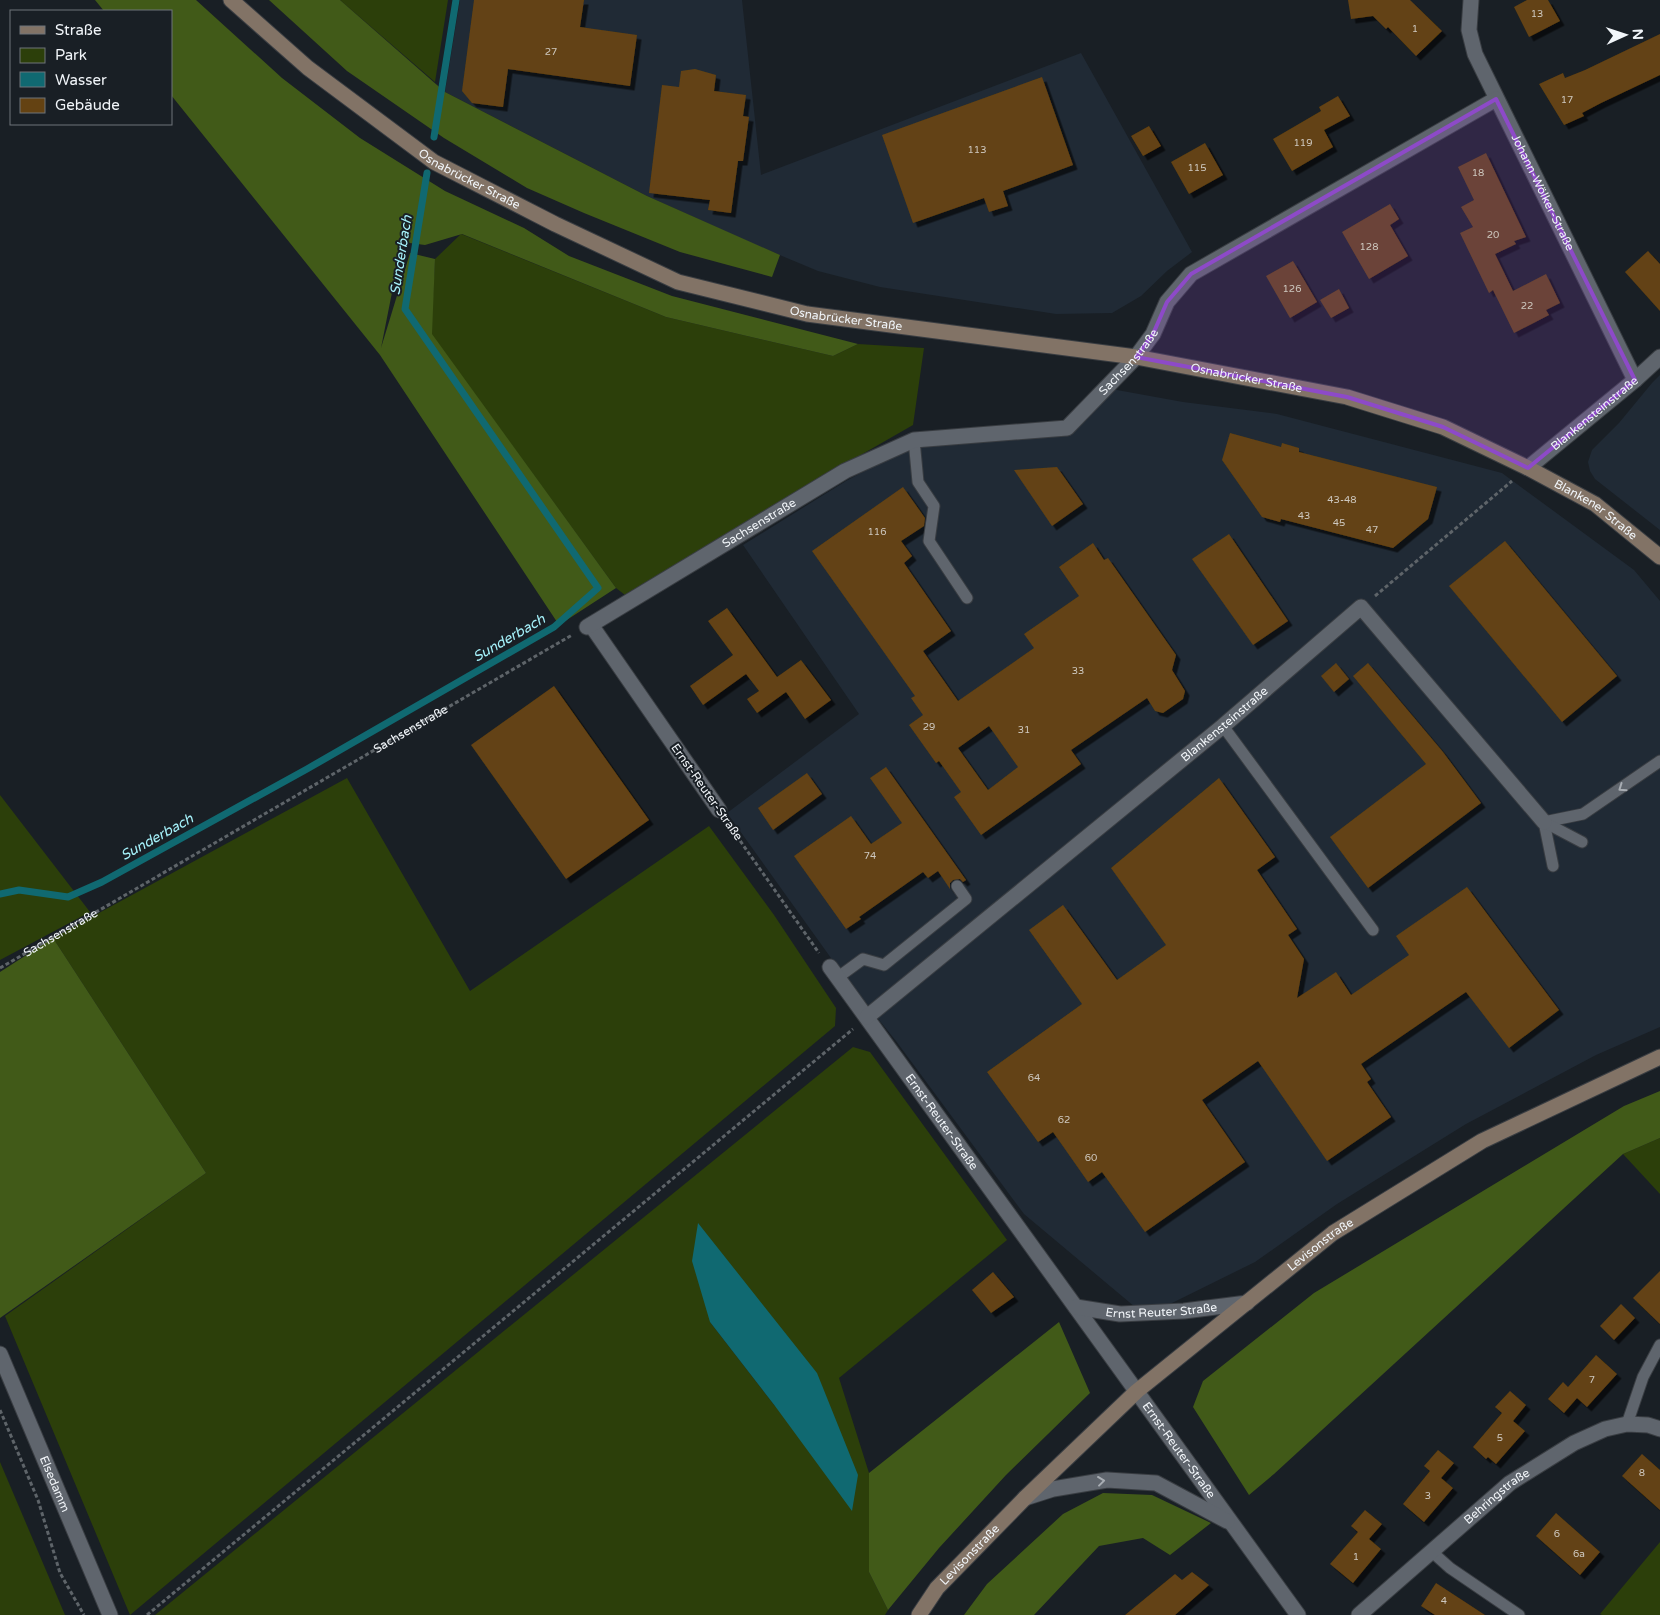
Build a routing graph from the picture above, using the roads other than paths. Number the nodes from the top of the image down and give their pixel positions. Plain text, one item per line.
1 (231, 0) edge
2 (1468, 1) edge
3 (1496, 99) junction
4 (1136, 357) junction
5 (1660, 357) edge
6 (1635, 380) junction
7 (914, 440) junction
8 (1528, 468) junction
9 (1660, 557) edge
10 (967, 598) dead end
11 (589, 626) joint
12 (1223, 726) junction
13 (1660, 761) edge
14 (719, 810) road end
15 (1544, 822) junction
16 (1582, 842) dead end
17 (1553, 866) dead end
18 (957, 886) dead end
19 (1373, 930) dead end
20 (833, 973) joint
21 (867, 1017) junction
22 (1660, 1057) edge
23 (1247, 1303) junction
24 (1076, 1307) junction
25 (1660, 1345) edge
26 (0, 1354) edge
27 (1137, 1392) junction
28 (1627, 1424) junction
29 (1660, 1429) edge
30 (1025, 1498) junction
31 (1231, 1523) junction
32 (1431, 1552) junction
33 (110, 1615) edge
34 (918, 1615) edge
35 (1298, 1615) edge
36 (1359, 1615) edge
37 (1520, 1615) edge

1 - 4 main road, Osnabrücker Straße
2 - 3 street, Johann-Wölker-Straße
3 - 4 street, Sachsenstraße
3 - 6 street, Johann-Wölker-Straße
4 - 7 street, Sachsenstraße
4 - 8 main road, Osnabrücker Straße
5 - 6 street, Blankensteinstraße
6 - 8 street, Blankensteinstraße
7 - 10 lane
7 - 11 street, Sachsenstraße
8 - 9 main road, Blankener Straße
11 - 14 street, Ernst-Reuter-Straße
12 - 15 street, Blankensteinstraße
12 - 19 lane
12 - 21 street, Blankensteinstraße
13 -> 15 lane
15 - 16 lane
15 - 17 lane
18 - 20 lane
20 - 21 street, Ernst-Reuter-Straße
21 - 24 street, Ernst-Reuter-Straße
22 - 23 main road, Levisonstraße
23 - 24 street, Ernst Reuter Straße
23 - 27 main road, Levisonstraße
24 - 27 street, Ernst-Reuter-Straße
25 - 28 lane
26 - 33 street, Elsedamm
27 - 30 main road, Levisonstraße
27 - 31 street, Ernst-Reuter-Straße
28 - 29 street, Behringstraße
28 - 32 street, Behringstraße
30 -> 31 street, Levisonstraße
30 - 34 main road, Levisonstraße
31 - 35 street, Ernst-Reuter-Straße
32 - 36 street, Behringstraße
32 - 37 lane

